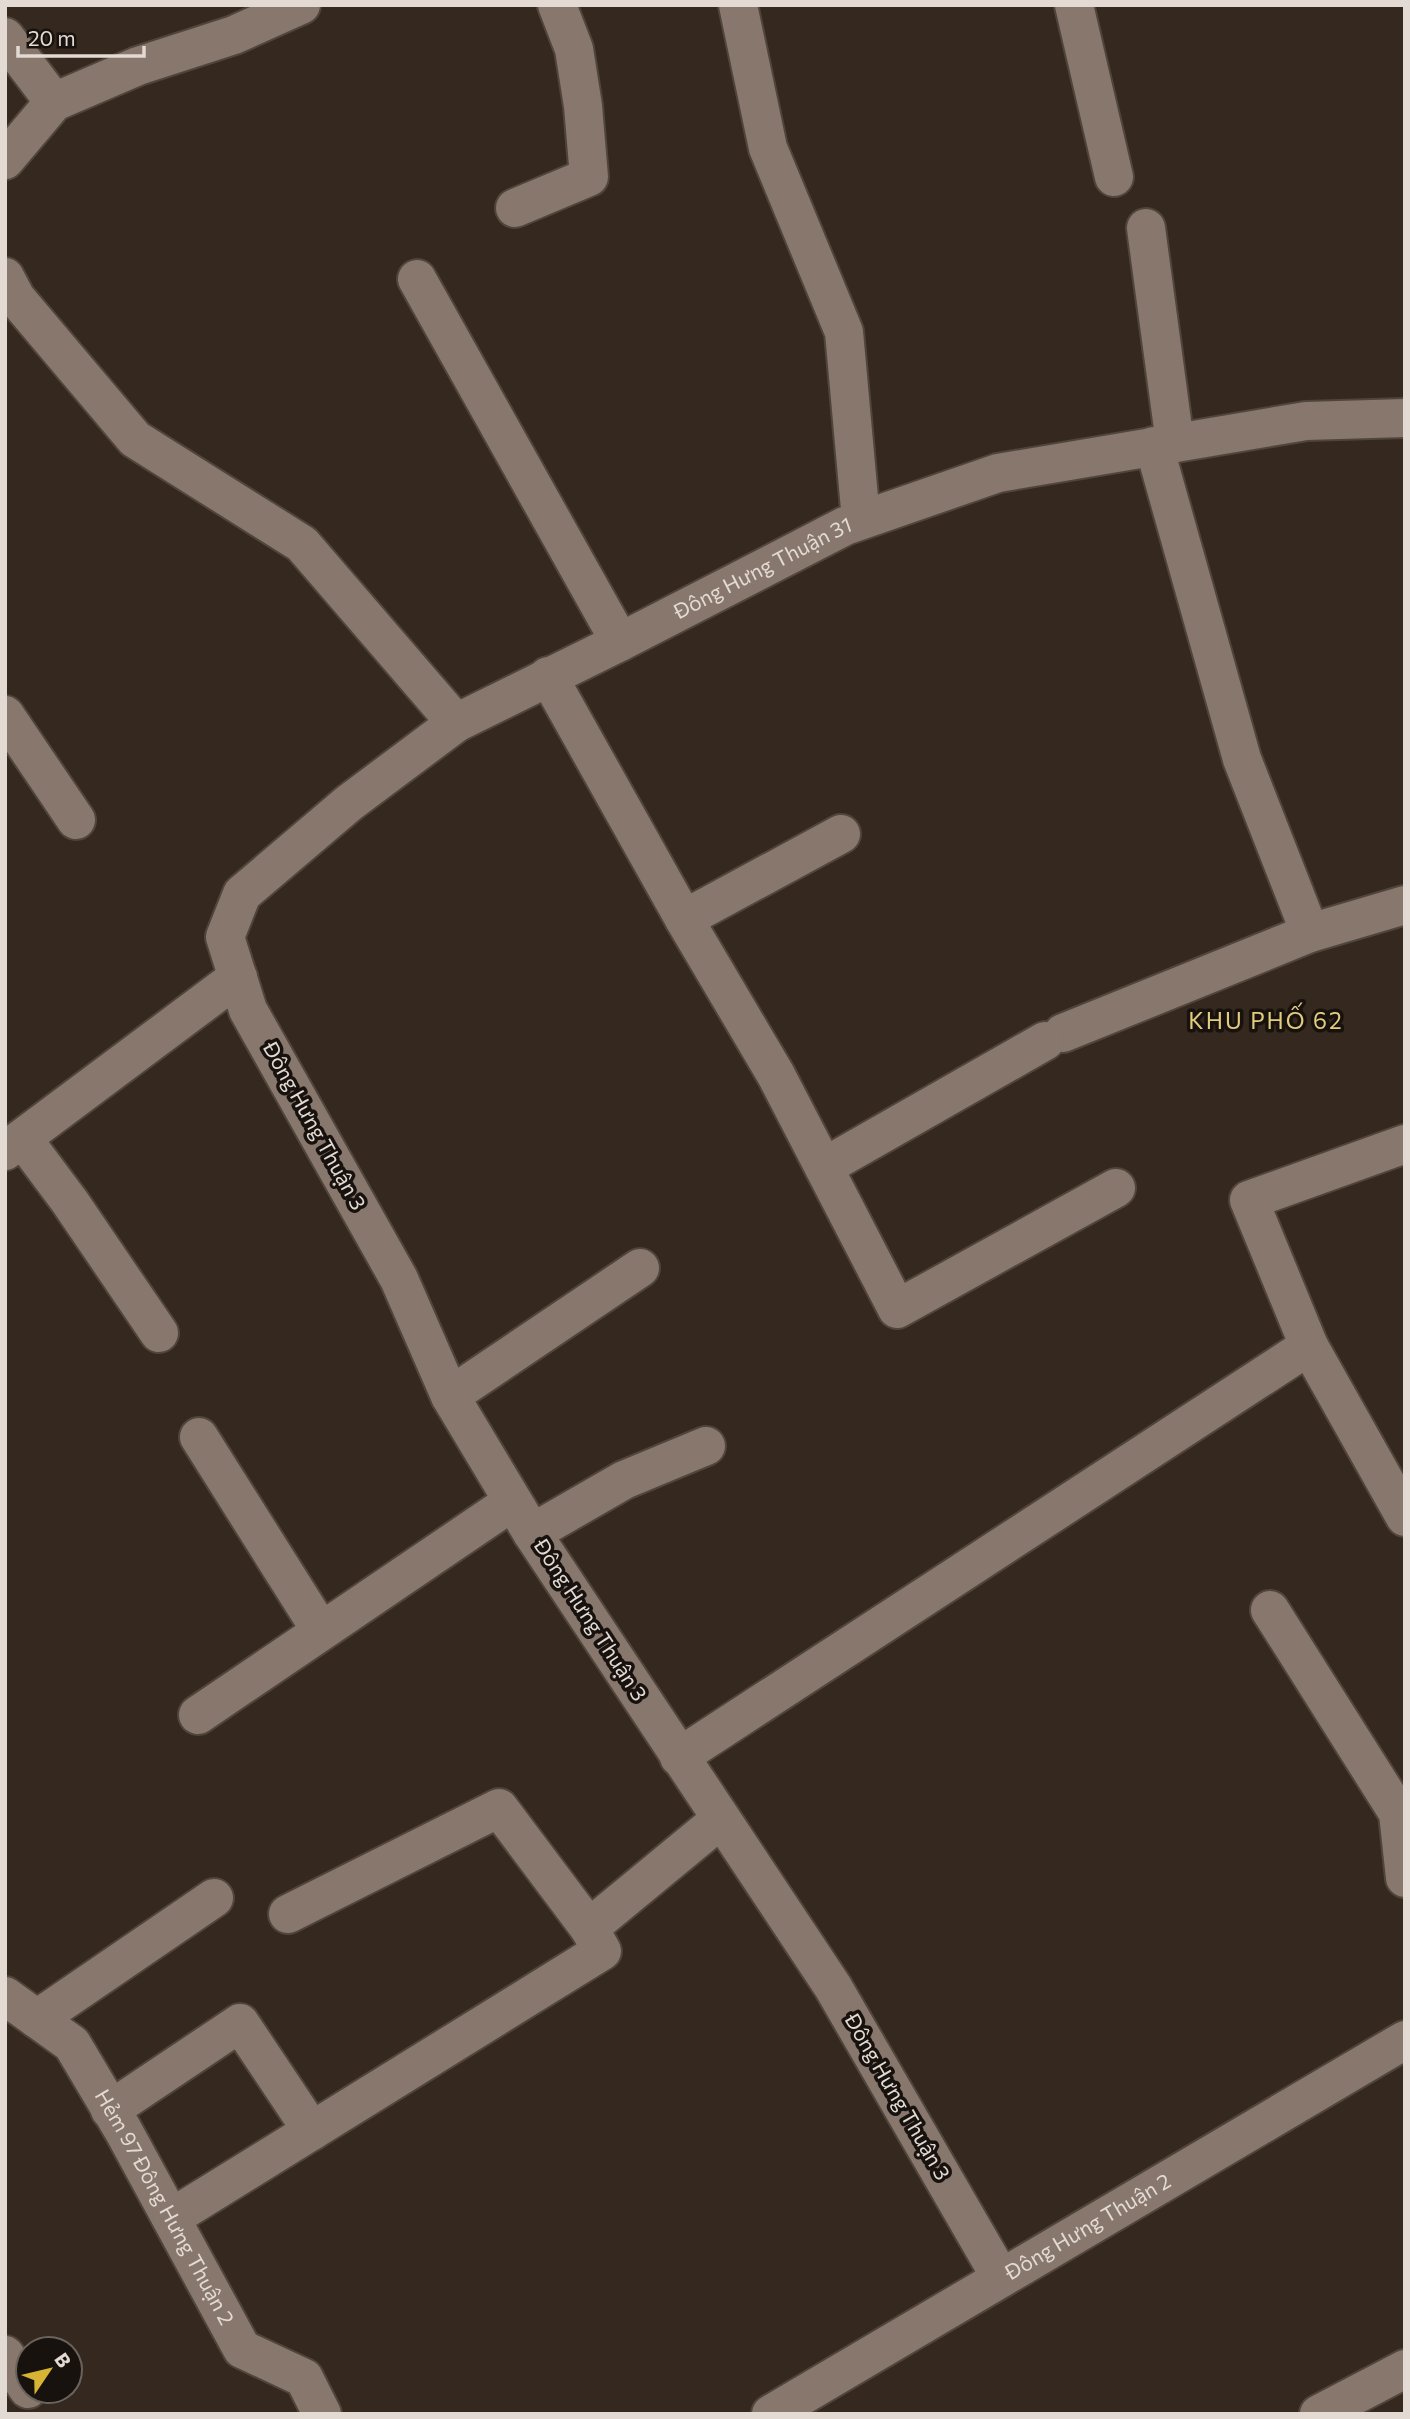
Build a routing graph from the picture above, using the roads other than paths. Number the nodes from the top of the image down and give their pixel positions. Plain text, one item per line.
1 (301, 5) edge
2 (557, 5) edge
3 (738, 5) edge
4 (1074, 5) edge
5 (5, 37) edge
6 (54, 102) junction
7 (5, 160) edge
8 (1114, 177) dead end
9 (515, 208) dead end
10 (1146, 228) dead end
11 (5, 277) edge
12 (417, 279) dead end
13 (1404, 422) edge
14 (1164, 445) junction
15 (861, 520) junction
16 (620, 642) junction
17 (548, 676) junction
18 (5, 715) edge
19 (456, 723) junction
20 (76, 820) dead end
21 (841, 834) dead end
22 (1405, 905) edge
23 (684, 919) junction
24 (1310, 933) junction
25 (226, 937) joint
26 (239, 977) junction
27 (1405, 1144) edge
28 (14, 1145) edge
29 (824, 1167) junction
30 (1116, 1188) dead end
31 (640, 1268) dead end
32 (159, 1333) dead end
33 (1309, 1346) junction
34 (450, 1396) junction
35 (199, 1437) dead end
36 (706, 1446) dead end
37 (522, 1517) junction
38 (1405, 1517) edge
39 (1270, 1610) dead end
40 (321, 1631) junction
41 (198, 1714) dead end
42 (679, 1757) junction
43 (721, 1819) junction
44 (1405, 1878) edge
45 (214, 1898) dead end
46 (288, 1914) dead end
47 (589, 1928) junction
48 (5, 1996) edge
49 (37, 2019) junction
50 (1405, 2040) edge
51 (110, 2110) junction
52 (312, 2131) junction
53 (171, 2218) junction
54 (1001, 2278) junction
55 (1405, 2369) edge
56 (782, 2411) edge
57 (322, 2414) edge
58 (1319, 2414) edge

1 - 6 street
2 - 9 street
3 - 15 street
4 - 8 street
5 - 6 street
6 - 7 street
10 - 14 street
11 - 19 street
12 - 16 street
13 - 14 street, Đông Hưng Thuận 31
14 - 15 street, Đông Hưng Thuận 31
14 - 24 street
15 - 16 street, Đông Hưng Thuận 31
16 - 17 street, Đông Hưng Thuận 31
17 - 19 street, Đông Hưng Thuận 31
17 - 23 street
18 - 20 street
19 - 25 street, Đông Hưng Thuận 31
21 - 23 street
22 - 24 street
23 - 29 street
24 - 29 street
25 - 26 street, Đông Hưng Thuận 3
26 - 28 street
26 - 34 street, Đông Hưng Thuận 3
27 - 33 street
28 - 32 street
29 - 30 street
31 - 34 street
33 - 38 street
33 - 42 street
34 - 37 street, Đông Hưng Thuận 3
35 - 40 street
36 - 37 street
37 - 40 street
37 - 42 street, Đông Hưng Thuận 3
39 - 44 street
40 - 41 street
42 - 43 street, Đông Hưng Thuận 3
43 - 47 street
43 - 54 street, Đông Hưng Thuận 3
45 - 49 street
46 - 47 street
47 - 52 street
48 - 49 street, Hẻm 97 Đông Hưng Thuận 2
49 - 51 street, Hẻm 97 Đông Hưng Thuận 2
50 - 54 street, Đông Hưng Thuận 2
51 - 52 street
51 - 53 street, Hẻm 97 Đông Hưng Thuận 2
52 - 53 street
53 - 57 street, Hẻm 97 Đông Hưng Thuận 2
54 - 56 street, Đông Hưng Thuận 2
55 - 58 street

